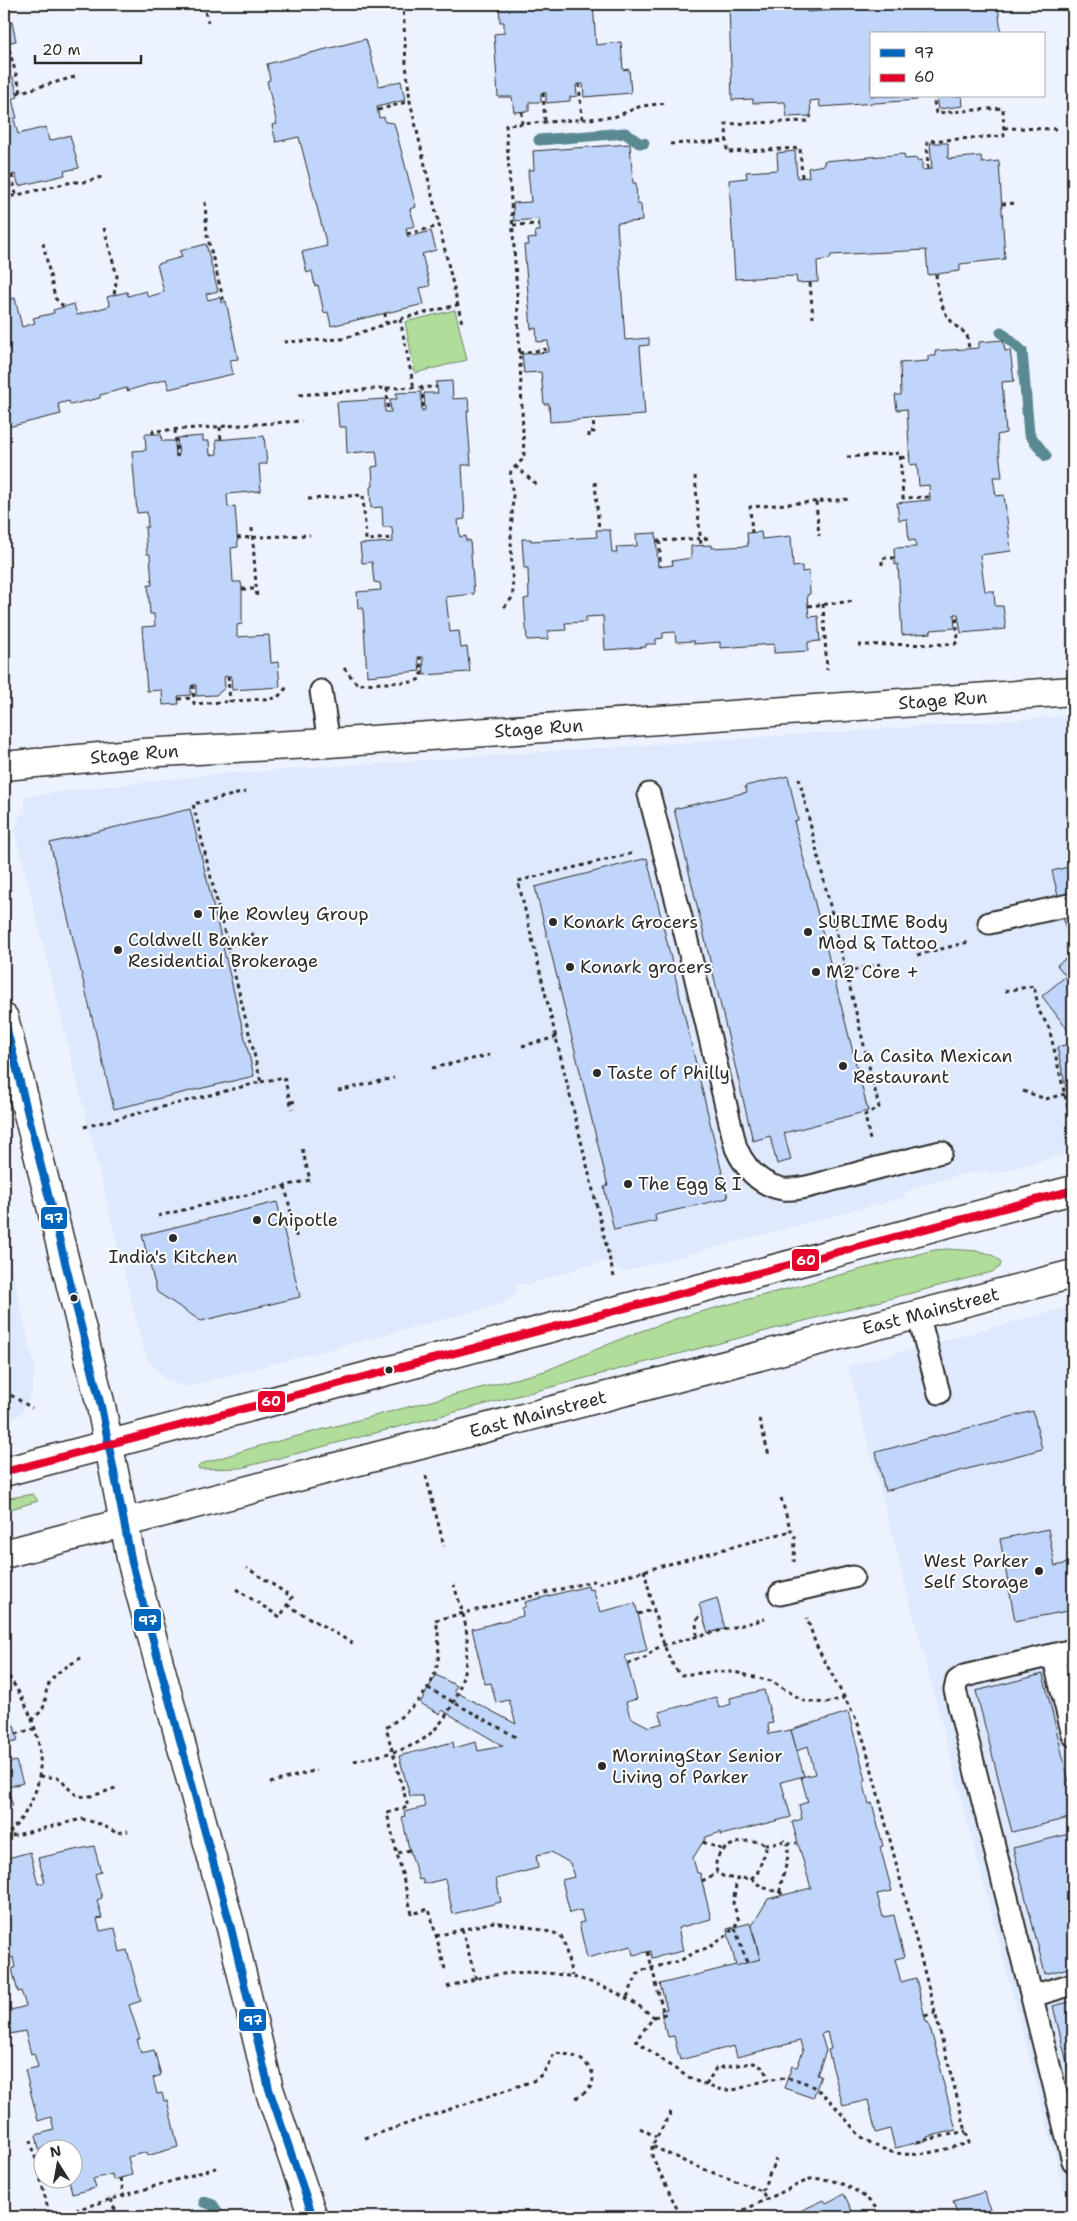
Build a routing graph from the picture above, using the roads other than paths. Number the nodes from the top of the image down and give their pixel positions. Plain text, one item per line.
1 (321, 691) dead end
2 (1073, 691) edge
3 (329, 743) junction
4 (4, 766) edge
5 (648, 794) dead end
6 (1073, 904) edge
7 (989, 923) dead end
8 (4, 1018) edge
9 (941, 1152) dead end
10 (1073, 1190) edge
11 (1073, 1274) edge
12 (918, 1314) junction
13 (939, 1392) dead end
14 (109, 1443) junction
15 (4, 1472) edge
16 (123, 1522) junction
17 (4, 1554) edge
18 (853, 1577) dead end
19 (780, 1594) dead end
20 (1063, 1652) edge
21 (1073, 1735) edge
22 (1073, 1984) edge
23 (1032, 1996) junction
24 (1073, 2161) edge
25 (313, 2217) edge

1 - 3 lane
2 - 3 street, Stage Run
3 - 4 street, Stage Run
5 - 9 lane
6 - 7 lane
8 - 14 street
10 - 14 street
11 - 12 street, East Mainstreet
12 - 13 lane
12 - 16 street, East Mainstreet
14 - 15 street
14 - 16 street
16 - 17 street, East Mainstreet
16 - 25 street
18 - 19 lane
20 - 21 lane
20 - 23 lane
22 - 23 lane
23 - 24 lane

